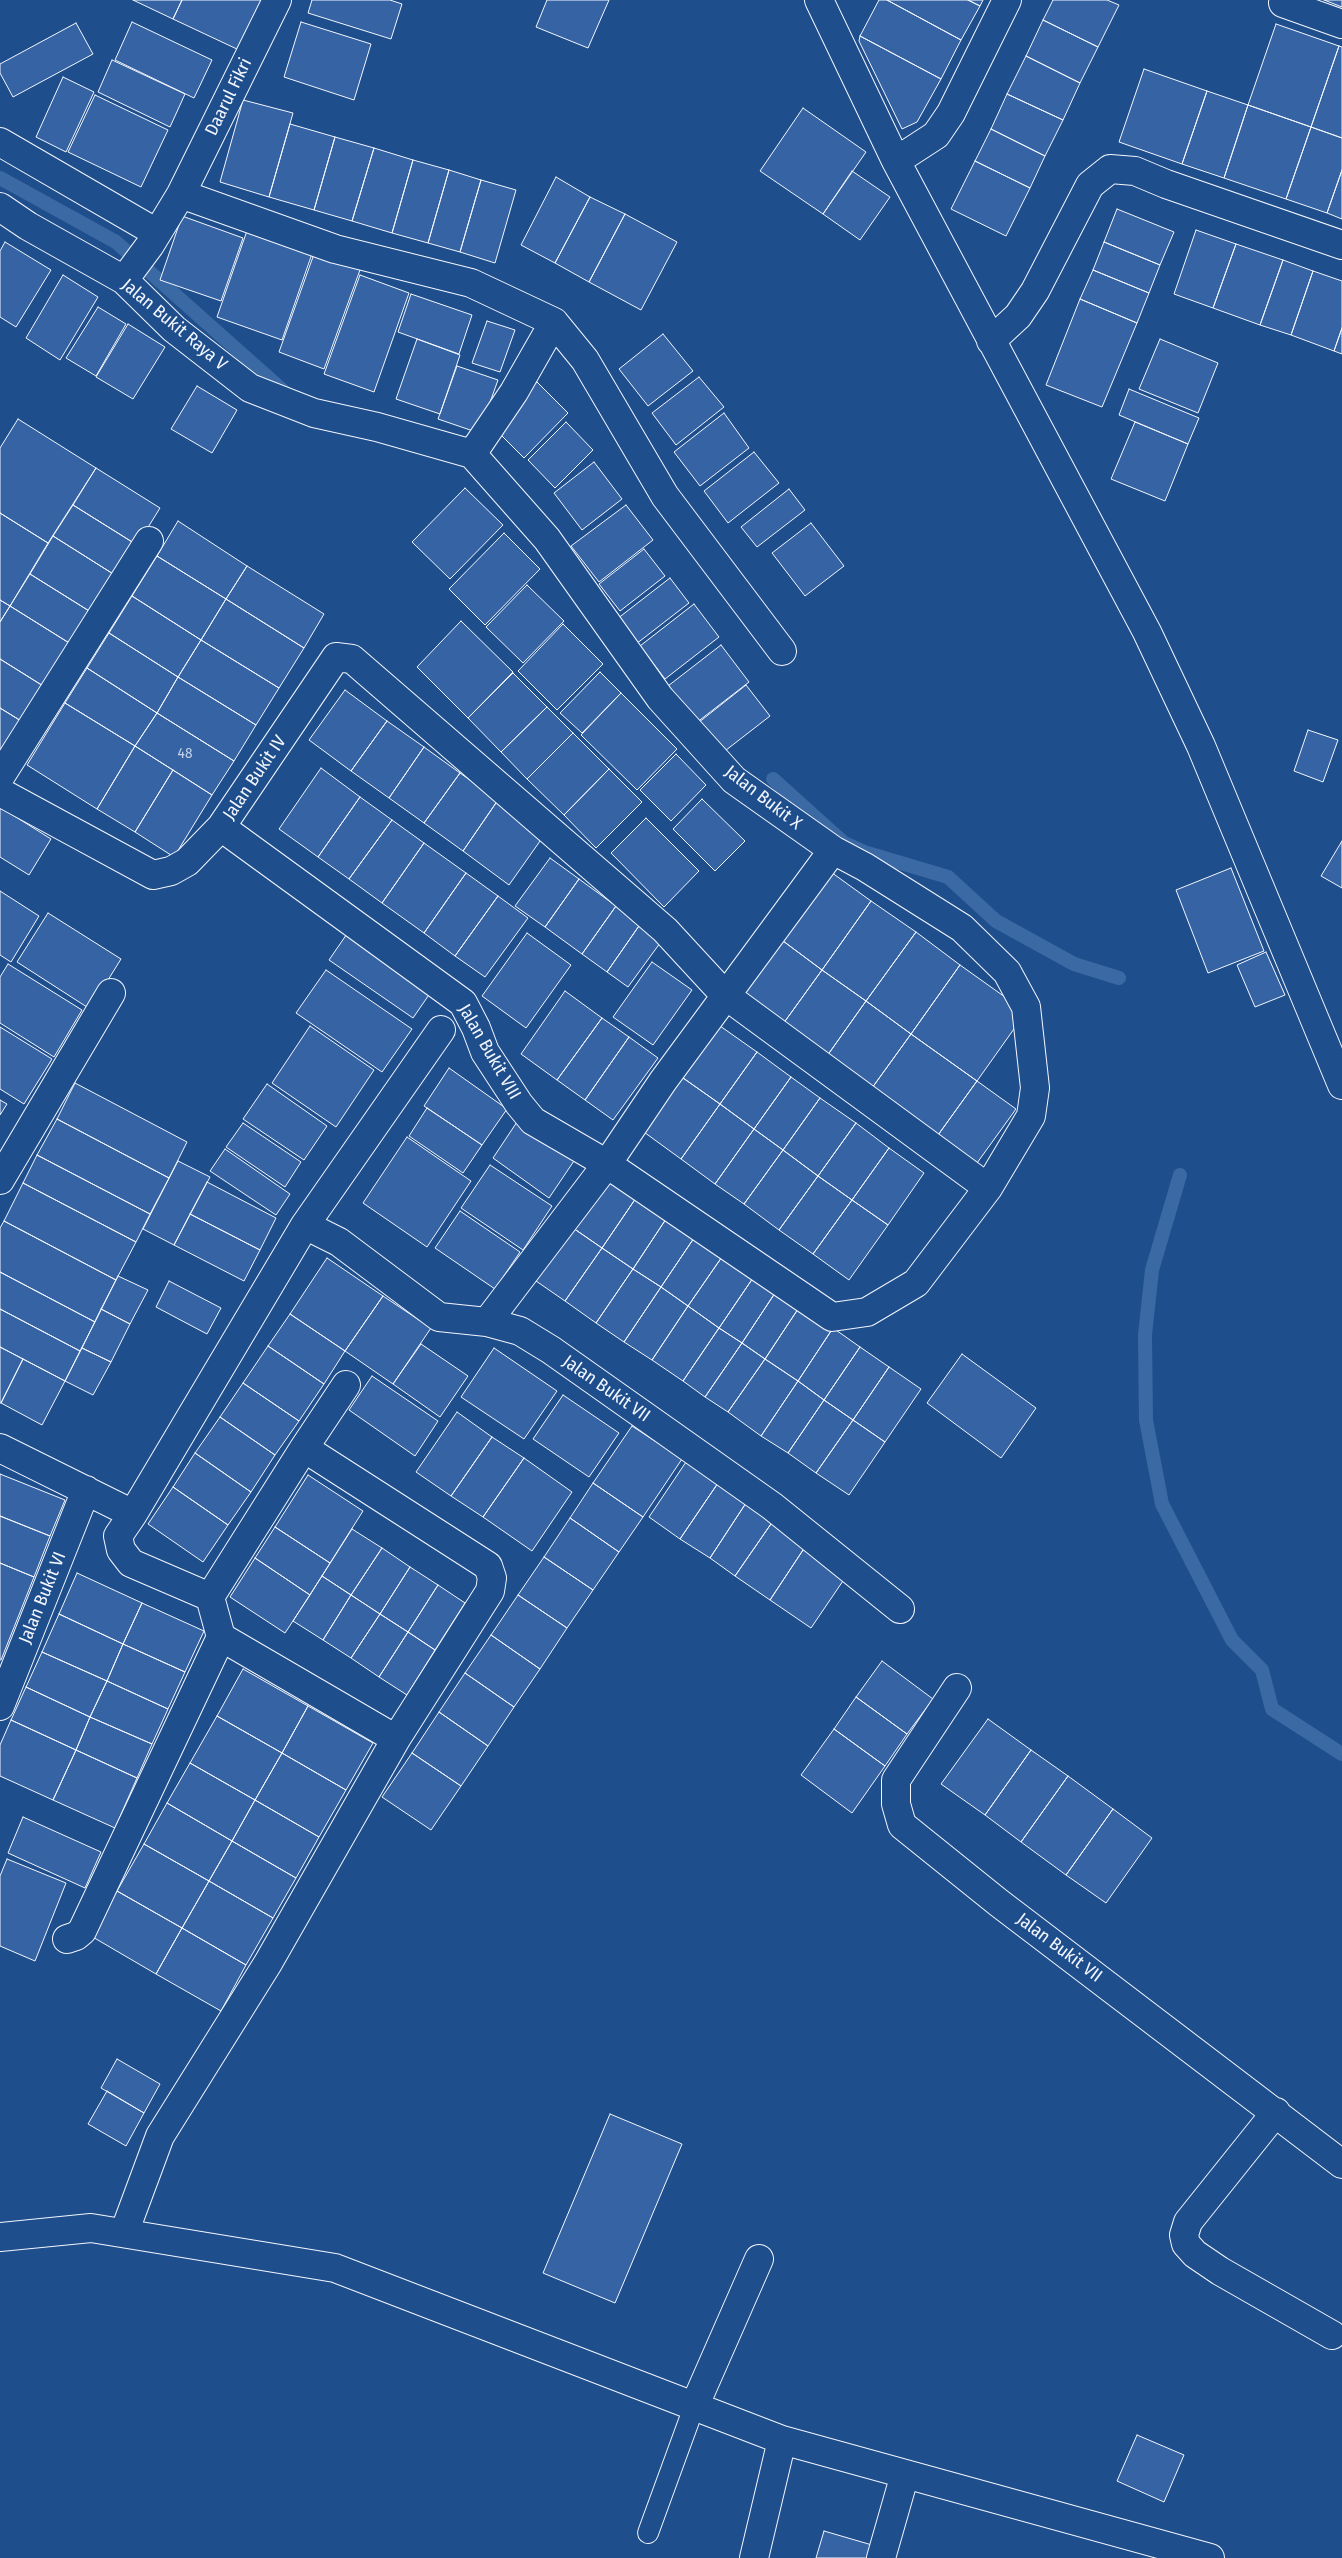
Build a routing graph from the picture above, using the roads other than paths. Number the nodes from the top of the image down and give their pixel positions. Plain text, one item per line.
1 (277, 0) edge
2 (819, 0) edge
3 (1007, 0) edge
4 (1283, 2) dead end
5 (1342, 24) edge
6 (0, 142) edge
7 (896, 160) junction
8 (181, 194) junction
9 (0, 207) edge
10 (154, 239) junction
11 (1342, 245) edge
12 (129, 274) junction
13 (554, 322) junction
14 (990, 341) junction
15 (485, 433) junction
16 (149, 540) dead end
17 (782, 651) dead end
18 (0, 776) edge
19 (0, 792) edge
20 (221, 827) junction
21 (833, 850) junction
22 (111, 993) dead end
23 (725, 995) junction
24 (441, 1030) dead end
25 (1335, 1043) edge
26 (1342, 1084) edge
27 (607, 1164) junction
28 (0, 1180) edge
29 (988, 1188) junction
30 (300, 1232) junction
31 (867, 1312) joint
32 (487, 1322) junction
33 (346, 1385) dead end
34 (0, 1448) edge
35 (304, 1448) junction
36 (86, 1490) junction
37 (133, 1514) junction
38 (210, 1597) junction
39 (900, 1608) dead end
40 (220, 1637) junction
41 (958, 1688) dead end
42 (0, 1706) edge
43 (396, 1739) junction
44 (67, 1938) dead end
45 (1276, 2112) junction
46 (1342, 2164) edge
47 (124, 2232) junction
48 (0, 2236) edge
49 (759, 2259) dead end
50 (1332, 2336) dead end
51 (694, 2407) junction
52 (782, 2440) junction
53 (905, 2474) junction
54 (648, 2533) dead end
55 (754, 2558) edge
56 (881, 2558) edge
57 (1210, 2558) edge

1 - 8 street, Daarul Fikri
2 - 7 street
3 - 7 street
4 - 5 street
6 - 10 street
7 - 14 street
8 - 10 street, Daarul Fikri
8 - 13 street
9 - 12 street, Jalan Bukit Raya V
10 - 12 street
11 - 14 street
12 - 15 street, Jalan Bukit Raya V
13 - 15 street
13 - 17 street
14 - 25 street
15 - 21 street, Jalan Bukit X
16 - 18 street
19 - 20 street, Jalan Bukit IV
20 - 23 street, Jalan Bukit IV
20 - 27 street, Jalan Bukit VIII
21 - 23 street
21 - 29 street, Jalan Bukit X
22 - 28 street
23 - 27 street
23 - 29 street
24 - 30 street
25 - 26 street
27 - 31 street, Jalan Bukit VIII
27 - 32 street
29 - 31 street, Jalan Bukit X
30 - 32 street, Jalan Bukit VII
30 - 37 street
32 - 39 street, Jalan Bukit VII
33 - 35 street
34 - 36 street
35 - 38 street
35 - 43 street
36 - 37 street
36 - 42 street, Jalan Bukit VI
37 - 38 street
38 - 40 street
40 - 43 street
40 - 44 street
41 - 45 street, Jalan Bukit VII
43 - 47 street
45 - 46 street, Jalan Bukit VII
45 - 50 street
47 - 48 street
47 - 51 street
49 - 51 street
51 - 52 street
51 - 54 lane
52 - 53 street
52 - 55 street
53 - 56 street
53 - 57 street

